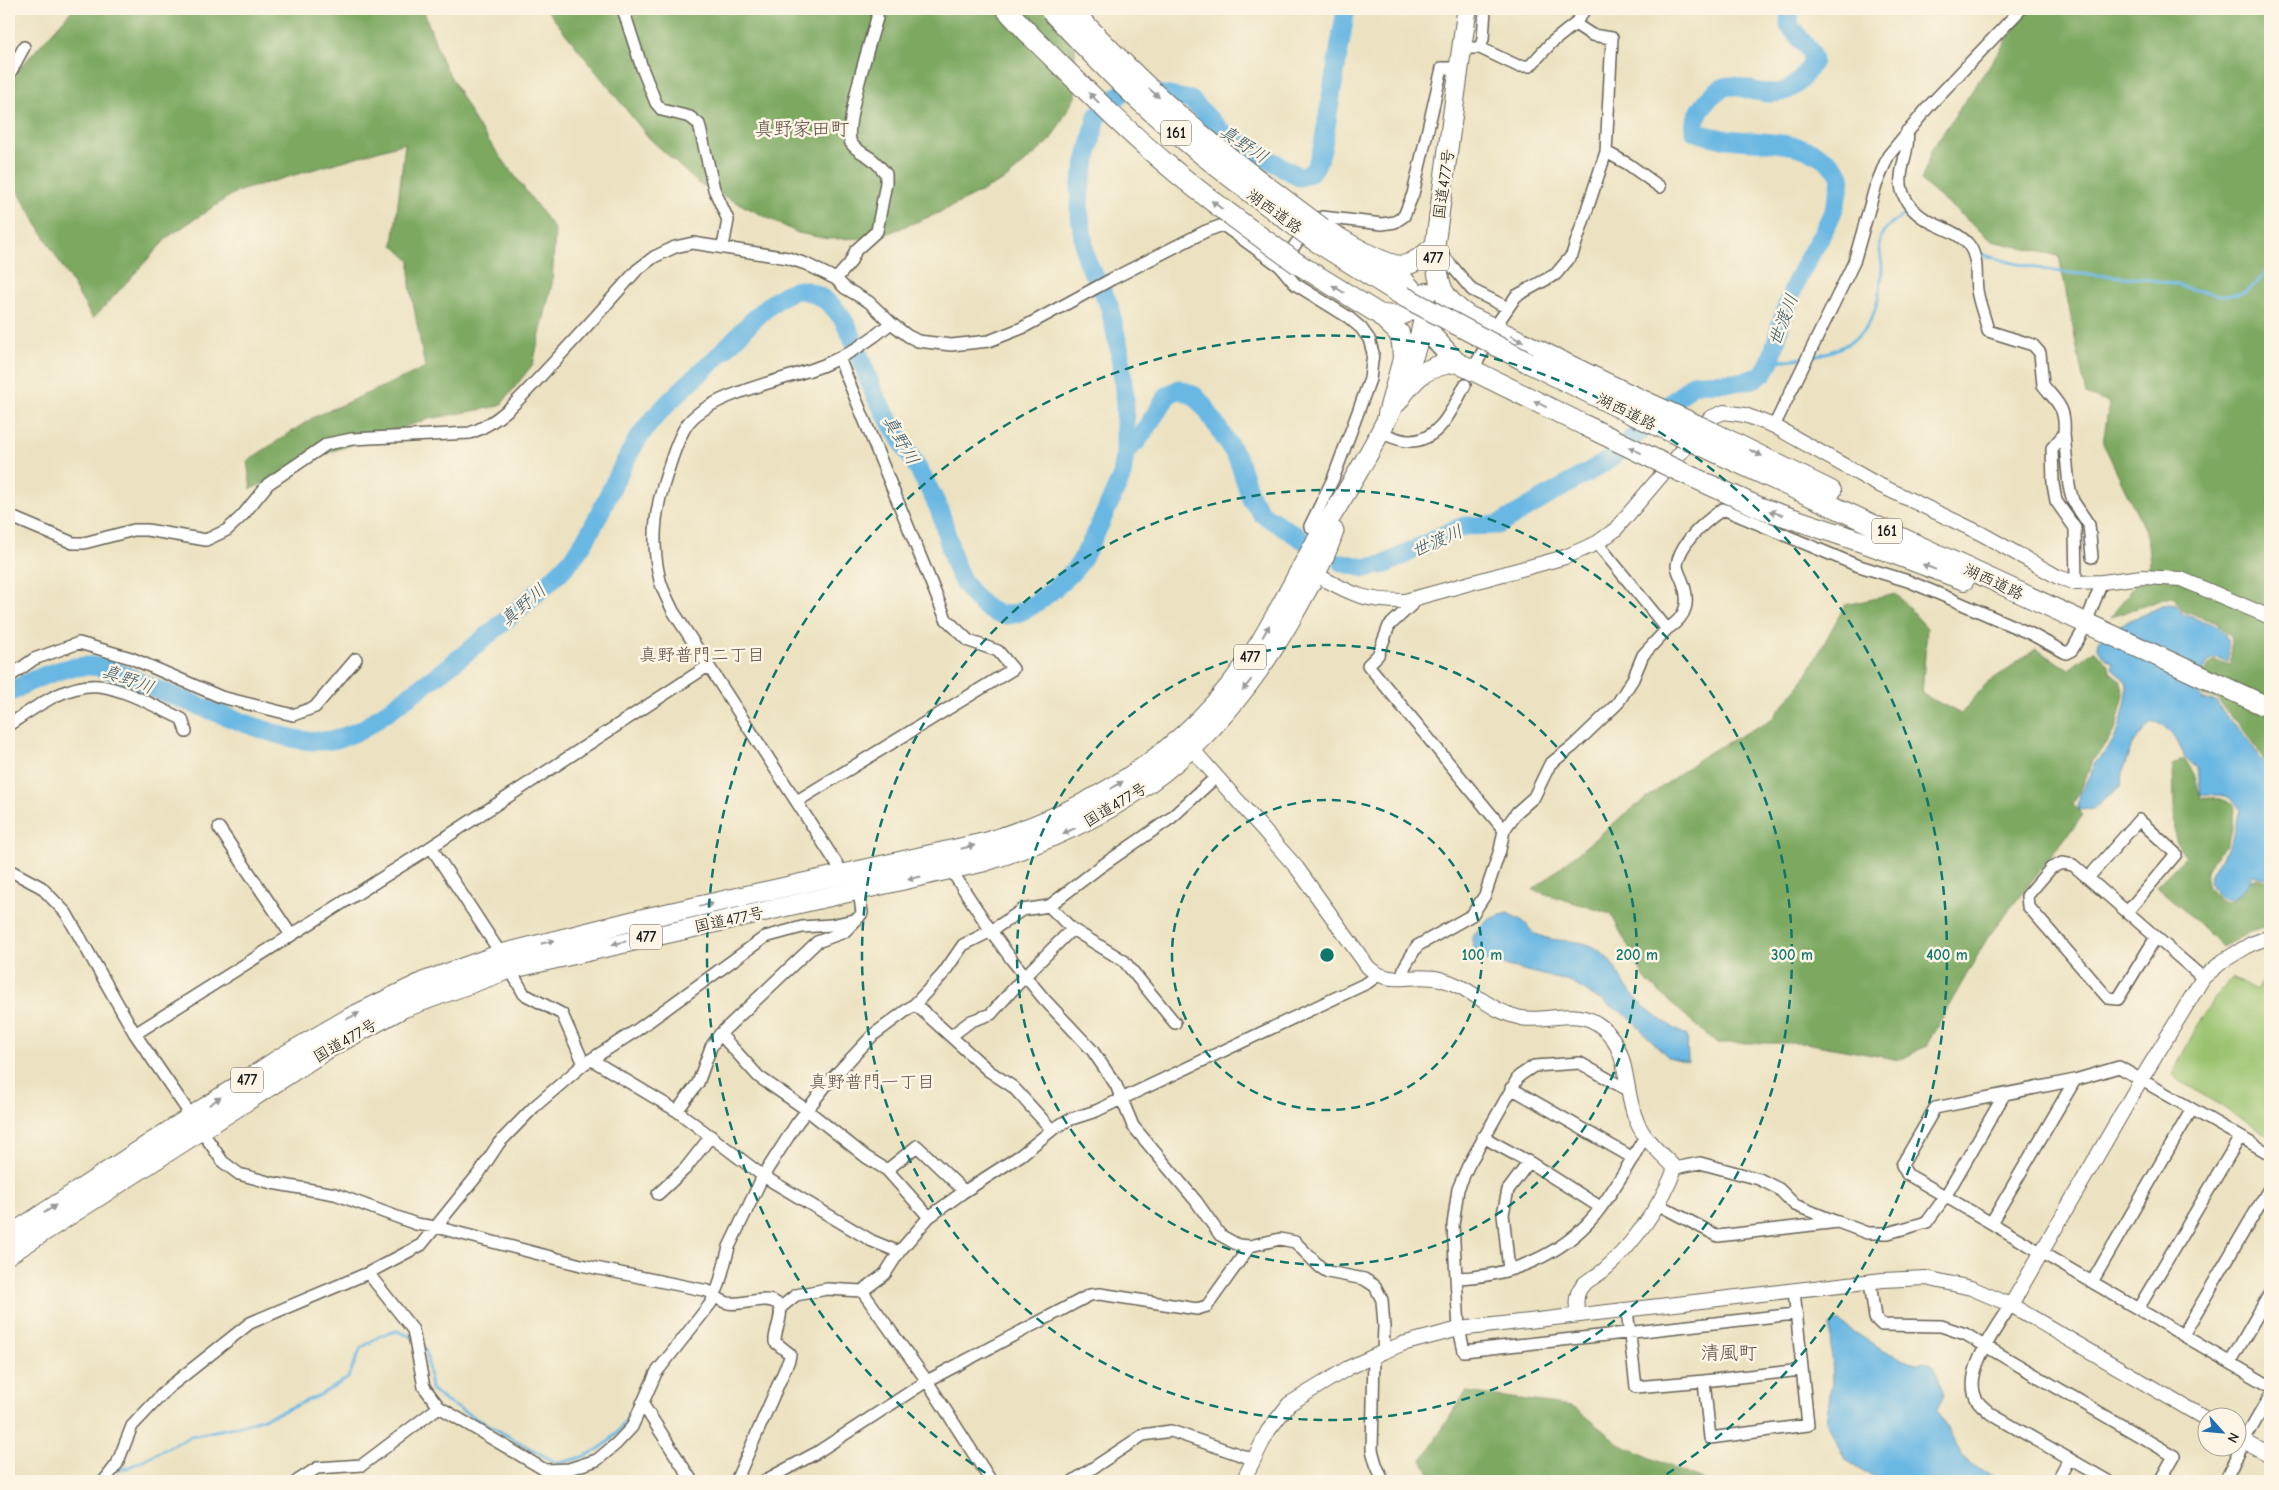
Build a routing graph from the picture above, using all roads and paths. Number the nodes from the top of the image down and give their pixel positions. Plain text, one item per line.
1 (623, 9) edge
2 (877, 9) edge
3 (1006, 9) edge
4 (1467, 9) edge
5 (1485, 9) edge
6 (1585, 9) edge
7 (2021, 9) edge
8 (1057, 10) edge
9 (1575, 24) junction
10 (1471, 47) junction
11 (24, 48) dead end
12 (1460, 68) junction
13 (9, 75) edge
14 (1907, 131) junction
15 (1606, 152) junction
16 (1660, 187) dead end
17 (1318, 234) junction
18 (1435, 246) junction
19 (723, 247) junction
20 (1375, 258) junction
21 (1289, 265) junction
22 (836, 279) junction
23 (1419, 302) junction
24 (1506, 307) junction
25 (1378, 314) junction
26 (1468, 316) junction
27 (1499, 321) dead end
28 (891, 323) junction
29 (1492, 335) dead end
30 (841, 356) junction
31 (1456, 362) junction
32 (1477, 362) dead end
33 (1465, 385) dead end
34 (1388, 414) junction
35 (1774, 426) junction
36 (1379, 432) junction
37 (2064, 434) junction
38 (1706, 439) junction
39 (9, 516) edge
40 (1325, 539) junction
41 (1597, 543) junction
42 (2092, 557) dead end
43 (1315, 574) junction
44 (2102, 582) junction
45 (2076, 583) junction
46 (1419, 598) junction
47 (2270, 617) edge
48 (2084, 622) junction
49 (1667, 629) junction
50 (356, 659) dead end
51 (708, 666) junction
52 (9, 677) edge
53 (2270, 708) edge
54 (9, 725) edge
55 (186, 732) dead end
56 (1186, 743) junction
57 (1216, 777) junction
58 (797, 800) junction
59 (220, 828) dead end
60 (1504, 830) junction
61 (431, 847) junction
62 (9, 870) edge
63 (951, 870) junction
64 (844, 875) junction
65 (2088, 878) junction
66 (859, 890) junction
67 (1049, 906) junction
68 (2127, 912) junction
69 (854, 920) junction
70 (1072, 929) junction
71 (991, 931) junction
72 (291, 935) junction
73 (2156, 937) junction
74 (2270, 937) edge
75 (506, 962) junction
76 (1025, 976) junction
77 (1377, 976) junction
78 (1401, 978) junction
79 (2203, 978) junction
80 (915, 1004) junction
81 (1174, 1024) dead end
82 (136, 1034) junction
83 (720, 1034) junction
84 (951, 1036) junction
85 (588, 1062) junction
86 (2075, 1080) junction
87 (2141, 1080) junction
88 (1511, 1088) junction
89 (1630, 1091) junction
90 (2004, 1094) junction
91 (1122, 1099) junction
92 (2192, 1109) junction
93 (806, 1110) junction
94 (677, 1111) junction
95 (196, 1123) junction
96 (1052, 1130) junction
97 (711, 1136) junction
98 (1483, 1137) junction
99 (2240, 1137) junction
100 (1644, 1138) junction
101 (2270, 1154) edge
102 (1633, 1158) junction
103 (1529, 1162) junction
104 (1676, 1168) junction
105 (887, 1170) junction
106 (763, 1176) junction
107 (2270, 1187) edge
108 (964, 1191) junction
109 (658, 1194) dead end
110 (1945, 1197) junction
111 (1657, 1204) junction
112 (1600, 1207) junction
113 (929, 1218) junction
114 (1838, 1222) junction
115 (1991, 1223) junction
116 (436, 1227) junction
117 (9, 1236) edge
118 (1250, 1246) junction
119 (899, 1252) junction
120 (2042, 1253) junction
121 (9, 1254) edge
122 (1510, 1270) junction
123 (368, 1272) junction
124 (1456, 1278) junction
125 (1870, 1282) junction
126 (2092, 1282) junction
127 (862, 1291) junction
128 (1794, 1291) junction
129 (2270, 1293) edge
130 (714, 1296) junction
131 (2011, 1305) junction
132 (780, 1308) junction
133 (2138, 1309) junction
134 (1627, 1310) junction
135 (1795, 1314) junction
136 (1578, 1315) junction
137 (1459, 1329) junction
138 (1628, 1332) junction
139 (2183, 1335) junction
140 (1987, 1345) junction
141 (1379, 1354) junction
142 (2230, 1363) junction
143 (1801, 1370) junction
144 (927, 1381) junction
145 (1704, 1382) junction
146 (2270, 1386) edge
147 (2270, 1396) edge
148 (642, 1403) junction
149 (439, 1407) junction
150 (2196, 1413) edge
151 (2246, 1430) edge
152 (2246, 1442) edge
153 (2270, 1455) edge
154 (2233, 1458) edge
155 (2069, 1459) junction
156 (1252, 1460) junction
157 (104, 1481) edge
158 (297, 1481) edge
159 (692, 1481) edge
160 (736, 1481) edge
161 (764, 1481) edge
162 (991, 1481) edge
163 (1073, 1481) edge
164 (1244, 1481) edge
165 (1383, 1481) edge
166 (2057, 1481) edge
167 (2108, 1481) edge
168 (2160, 1481) edge
169 (2225, 1481) edge

1 - 19 street
2 - 22 street
21 -> 3 highway, bridge
4 - 10 highway, 国道477号 / 477
5 - 10 street
6 - 9 street
7 - 14 street
8 - 17 highway, bridge
9 - 10 street
9 - 15 street
10 - 12 highway, 国道477号 / 477
11 - 13 street
12 - 18 highway, 国道477号 / 477
12 - 21 street
14 - 35 street
14 - 37 street
15 - 16 street
15 - 24 street
17 - 20 highway
17 - 23 highway, 湖西道路
18 - 20 highway
18 - 23 highway, 国道477号 / 477
18 - 24 street
18 - 26 highway
19 - 22 street
19 - 39 street
20 - 23 highway
25 -> 21 highway
21 - 28 street
21 - 40 street
22 - 28 street
23 - 25 highway
23 - 26 highway
23 - 31 highway
23 - 34 highway, 国道477号 / 477
23 - 38 highway, 湖西道路, bridge
24 - 27 street
25 - 34 highway
26 -> 38 highway, bridge
28 - 30 street
29 - 32 street
30 - 51 street
30 - 58 street
31 - 34 highway
48 -> 31 highway, bridge
33 - 36 street
34 - 36 highway, 国道477号 / 477
35 - 41 street
35 - 45 street
36 - 40 highway, 国道477号 / 477
37 - 42 street
37 - 45 street
38 - 48 highway, 湖西道路 / 161
40 - 43 highway, 国道477号 / 477
56 -> 40 highway, 国道477号 / 477
41 - 46 street
41 - 49 street
43 - 46 street
43 -> 56 highway, 国道477号 / 477
44 - 45 street
44 - 47 street
44 - 48 street
46 - 60 street
48 - 49 street
48 - 53 highway, 湖西道路 / 161
49 - 60 street
50 - 52 street
51 - 58 street
51 - 61 street
54 - 55 street
56 - 57 street
56 -> 63 highway, 国道477号 / 477
64 -> 56 highway, 国道477号 / 477
57 - 67 street
57 - 77 street
58 - 64 street
59 - 72 street
60 - 78 street
61 - 72 street
61 - 75 street
62 - 82 street
63 -> 66 highway, 国道477号 / 477
63 - 71 street
64 - 66 street
75 -> 64 highway, 国道477号 / 477
65 - 68 street
65 - 68 street
65 - 73 street
66 - 69 street
66 -> 75 highway, 国道477号 / 477
67 - 70 street
67 - 71 street
68 - 73 street
69 - 83 street
69 - 85 street
70 - 76 street
70 - 81 street
71 - 76 street
71 - 80 street
72 - 82 street
73 - 79 street
74 - 79 street
75 - 85 street
75 - 95 highway, 国道477号 / 477
76 - 84 street
76 - 91 street
77 - 78 street
77 - 91 street
78 - 89 street
79 - 87 street
80 - 84 street
80 - 93 street
82 - 95 street
83 - 93 street
83 - 94 street
84 - 96 street
85 - 94 street
85 - 116 street
86 - 87 street
86 - 90 street
86 - 115 street
87 - 92 street
87 - 120 street
88 - 89 street
88 - 98 street
88 - 102 street
89 - 100 street
90 - 110 street
90 - 110 street
91 - 96 street
91 - 118 street
92 - 99 street
92 - 126 street
93 - 105 street
93 - 106 street
94 - 97 street
95 - 116 street
117 -> 95 highway, 国道477号 / 477
95 - 121 highway, 国道477号 / 477
96 - 108 street
97 - 106 street
97 - 109 street
98 - 103 street
98 - 124 street
99 - 101 street
99 - 133 street
100 - 102 street
100 - 104 street
102 - 112 street
103 - 112 street
103 - 122 street
104 - 111 street
104 - 114 street
105 - 108 street
105 - 113 street
106 - 119 street
106 - 130 street
107 - 139 street
108 - 113 street
110 - 114 street
110 - 115 street
111 - 114 street
111 - 136 street
112 - 122 street
113 - 119 street
115 - 120 street
116 - 123 street
116 - 130 street
118 - 141 street
118 - 144 street
119 - 127 street
120 - 126 street
120 - 131 street
122 - 124 street
123 - 149 street
123 - 157 street
124 - 137 street
125 - 128 street
125 - 131 street
125 - 140 street
126 - 133 street
127 - 132 street
127 - 144 street
128 - 134 street
128 - 135 street
129 - 142 street
130 - 132 street
130 - 148 street
131 - 140 street
131 - 150 street
132 - 160 street
133 - 139 street
134 - 136 street
134 - 138 street
135 - 138 street
135 - 143 street
136 - 137 street
137 - 138 street
137 - 141 street
138 - 145 street
139 - 142 street
140 - 155 street
140 - 168 street
141 - 156 street
141 - 165 street
142 - 146 street
143 - 145 street
143 - 145 street
144 - 161 street
144 - 162 street
147 - 151 street
148 - 149 street
148 - 159 street
149 - 158 street
152 - 153 street
154 - 169 street
155 - 166 street
155 - 167 street
156 - 163 street
156 - 164 street

